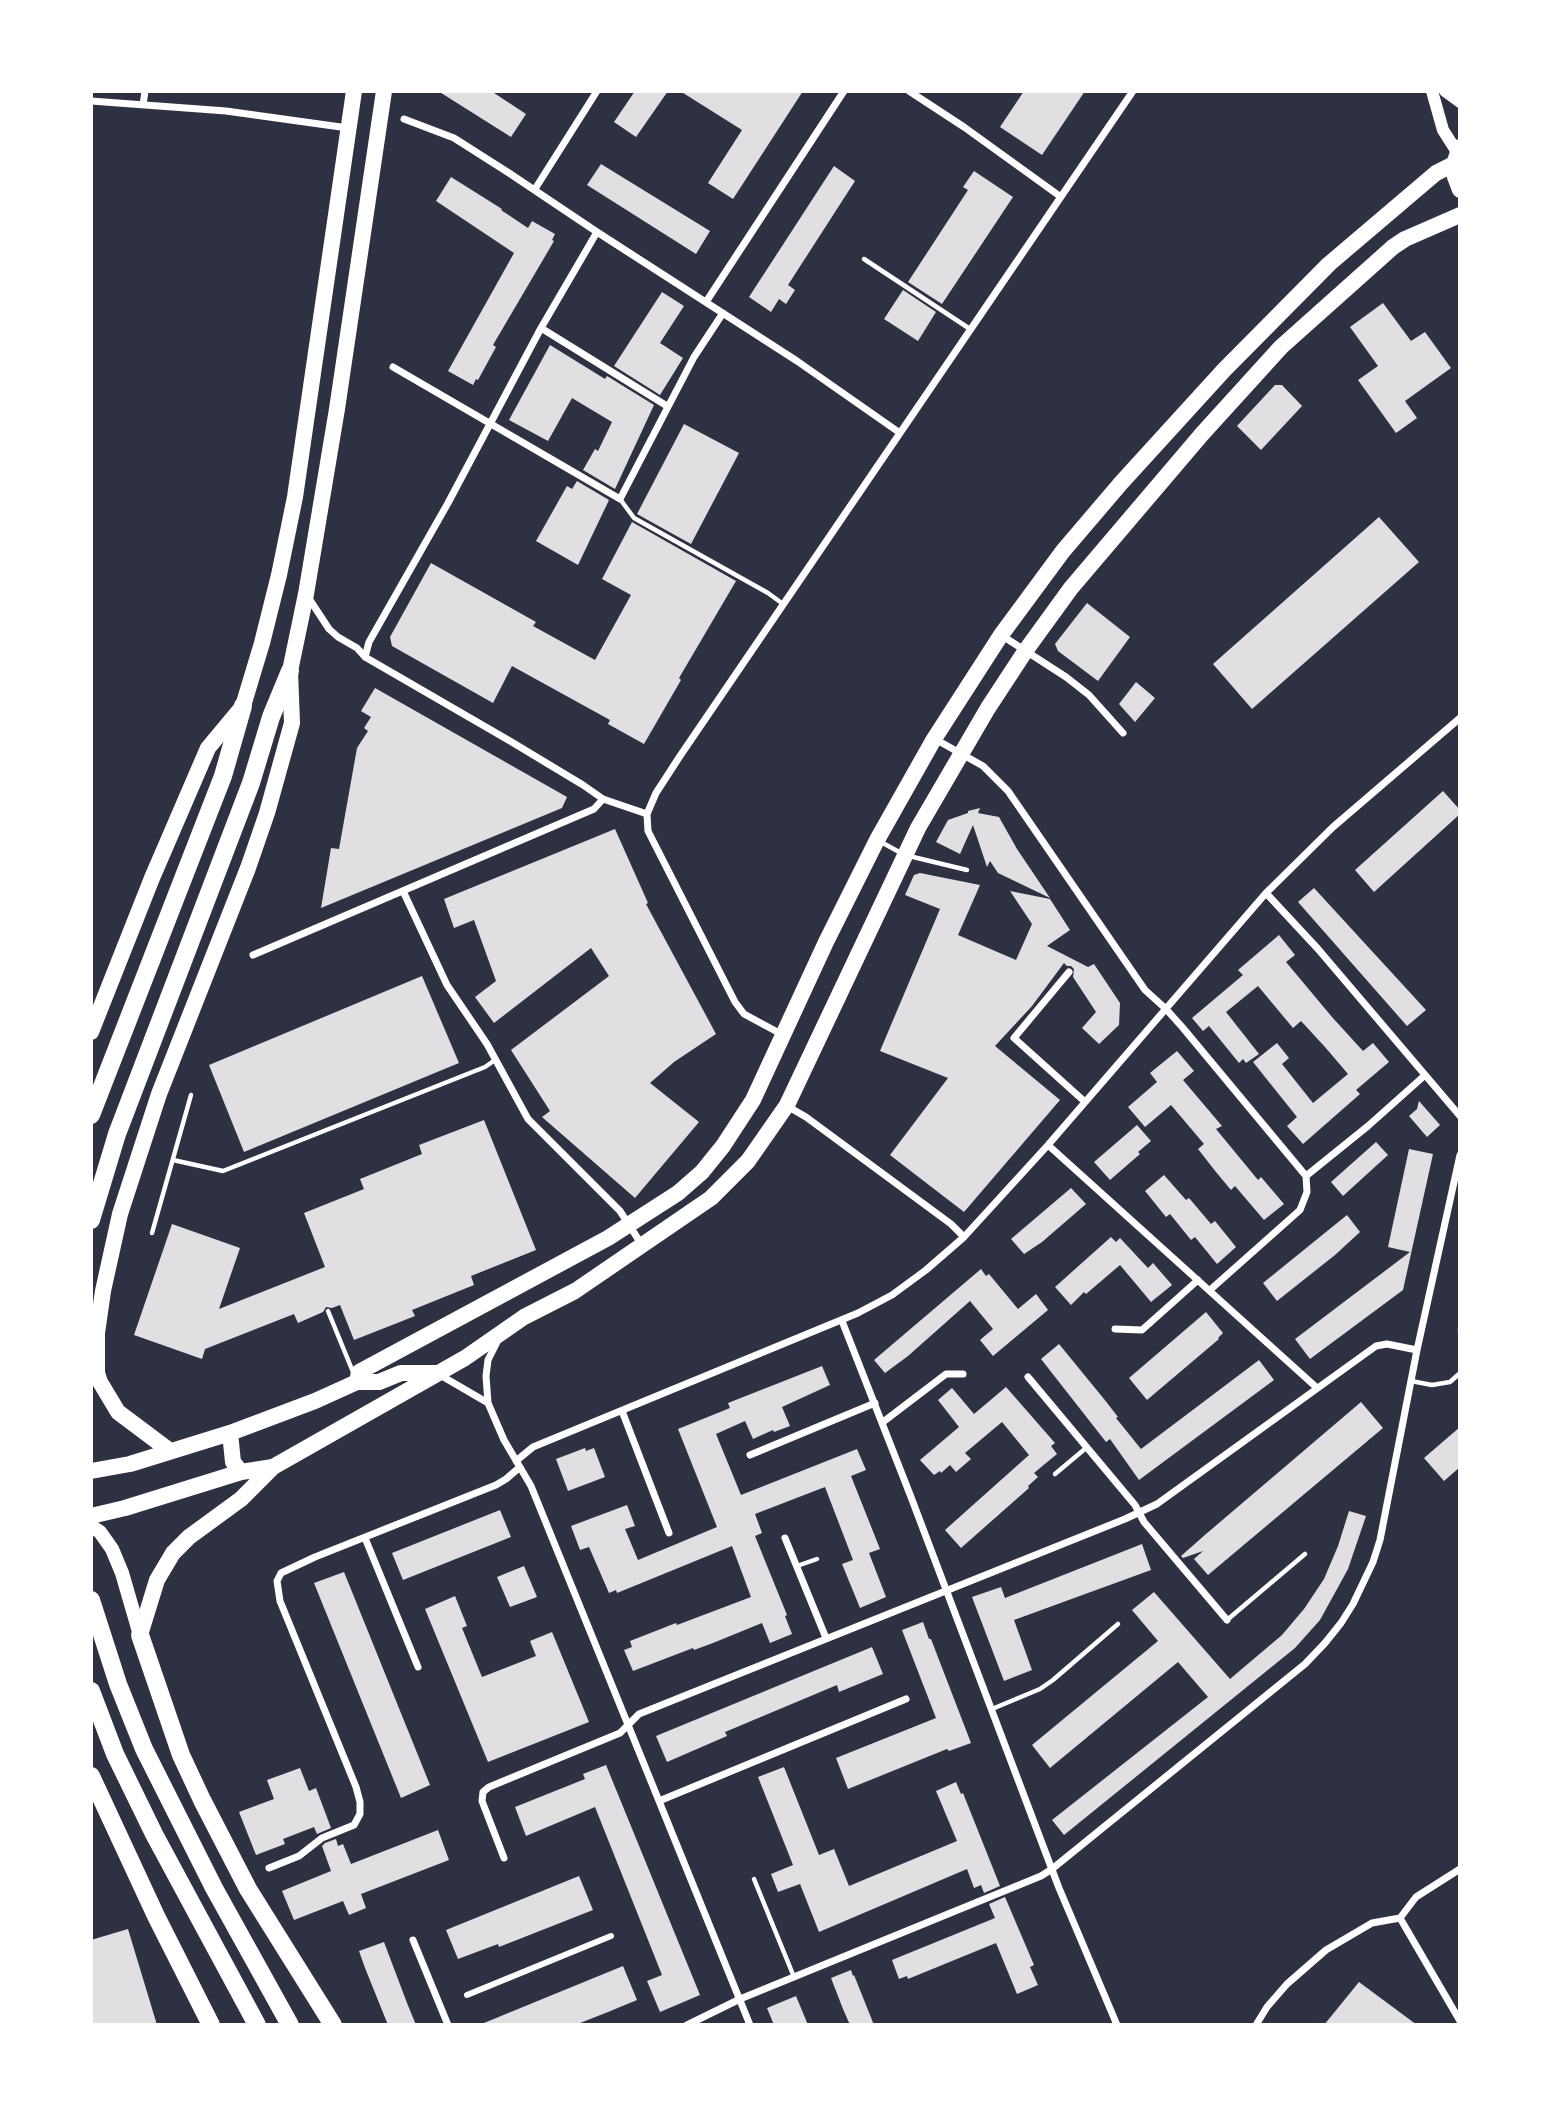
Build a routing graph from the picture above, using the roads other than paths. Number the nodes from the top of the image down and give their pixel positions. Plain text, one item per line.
1 (145, 91) edge
2 (354, 91) edge
3 (384, 91) edge
4 (597, 91) edge
5 (844, 91) edge
6 (909, 91) edge
7 (1133, 91) edge
8 (1432, 91) edge
9 (1446, 91) edge
10 (91, 101) edge
11 (1460, 102) edge
12 (143, 105) junction
13 (404, 119) dead end
14 (350, 128) junction
15 (1457, 154) edge
16 (535, 189) junction
17 (1460, 190) edge
18 (1060, 197) junction
19 (1460, 215) edge
20 (597, 232) junction
21 (864, 259) dead end
22 (706, 302) junction
23 (723, 313) junction
24 (541, 328) junction
25 (971, 329) junction
26 (393, 367) dead end
27 (667, 406) junction
28 (490, 424) junction
29 (900, 433) junction
30 (620, 499) junction
31 (306, 593) junction
32 (783, 604) junction
33 (1001, 635) junction
34 (1026, 650) junction
35 (365, 657) junction
36 (290, 671) junction
37 (243, 706) junction
38 (1460, 718) edge
39 (1123, 733) dead end
40 (934, 739) junction
41 (960, 754) junction
42 (603, 799) junction
43 (648, 814) junction
44 (877, 840) junction
45 (905, 854) junction
46 (967, 870) dead end
47 (403, 891) junction
48 (1266, 893) junction
49 (253, 954) dead end
50 (1069, 972) dead end
51 (1166, 1009) junction
52 (91, 1032) edge
53 (783, 1035) junction
54 (496, 1059) junction
55 (1424, 1076) junction
56 (191, 1095) dead end
57 (1084, 1101) junction
58 (787, 1105) junction
59 (91, 1115) edge
60 (1460, 1116) edge
61 (1048, 1145) junction
62 (1460, 1155) edge
63 (173, 1160) junction
64 (1307, 1176) junction
65 (91, 1220) edge
66 (628, 1225) junction
67 (152, 1233) dead end
68 (964, 1237) junction
69 (642, 1246) junction
70 (1198, 1280) junction
71 (1210, 1290) junction
72 (328, 1311) dead end
73 (842, 1321) junction
74 (1115, 1328) dead end
75 (502, 1331) junction
76 (1417, 1350) junction
77 (436, 1373) junction
78 (1460, 1373) edge
79 (962, 1374) dead end
80 (1028, 1377) dead end
81 (1411, 1381) junction
82 (357, 1382) junction
83 (1316, 1387) junction
84 (488, 1403) junction
85 (875, 1404) junction
86 (622, 1411) junction
87 (883, 1422) junction
88 (230, 1433) junction
89 (1086, 1448) junction
90 (170, 1451) junction
91 (750, 1455) dead end
92 (518, 1464) junction
93 (273, 1467) junction
94 (91, 1471) edge
95 (241, 1472) junction
96 (1055, 1474) dead end
97 (1139, 1512) junction
98 (91, 1516) edge
99 (91, 1526) edge
100 (669, 1533) dead end
101 (365, 1538) junction
102 (785, 1538) dead end
103 (1305, 1554) dead end
104 (817, 1559) dead end
105 (797, 1566) junction
106 (947, 1590) junction
107 (91, 1600) edge
108 (1227, 1620) joint
109 (1118, 1624) dead end
110 (140, 1635) junction
111 (826, 1638) junction
112 (418, 1667) dead end
113 (91, 1690) edge
114 (906, 1699) dead end
115 (992, 1709) junction
116 (628, 1724) junction
117 (91, 1776) edge
118 (659, 1801) junction
119 (504, 1858) dead end
120 (269, 1868) dead end
121 (1460, 1869) edge
122 (1052, 1870) junction
123 (754, 1879) dead end
124 (1400, 1918) junction
125 (611, 1936) dead end
126 (413, 1940) dead end
127 (794, 1977) junction
128 (467, 1995) dead end
129 (740, 1999) junction
130 (1460, 2021) edge
131 (211, 2025) edge
132 (257, 2025) edge
133 (290, 2025) edge
134 (333, 2025) edge
135 (448, 2025) edge
136 (687, 2025) edge
137 (750, 2025) edge
138 (1117, 2025) edge
139 (1256, 2025) edge

1 - 12 street
2 - 14 highway
3 - 31 highway
4 - 16 street
5 - 22 street
6 - 18 street
7 - 18 street
8 - 15 street
9 - 11 street
10 - 12 street
12 - 14 street
13 - 16 street
14 - 37 highway
15 - 17 highway
15 - 33 highway
16 - 20 street
18 - 25 street
19 - 34 highway
20 - 22 street
20 - 24 street
21 - 25 lane
22 - 23 street
23 - 27 street
23 - 29 street
24 - 27 street
24 - 28 street
25 - 29 street
26 - 28 street
27 - 30 street
28 - 30 street
28 - 35 street
29 - 32 street
30 - 32 lane
31 - 35 street
31 - 36 highway
32 - 43 street
33 - 34 street
33 - 40 highway
34 - 39 street
34 - 41 highway
35 - 42 street
36 - 65 highway
36 - 90 highway
37 - 52 highway
37 - 59 highway
38 - 48 street
40 - 41 street
40 - 44 highway
41 - 45 highway
41 - 51 street
42 - 43 street
42 - 47 street
43 - 53 street
44 - 45 lane
44 - 53 highway
45 - 46 lane
45 - 58 highway
47 - 49 street
47 - 54 street
48 - 51 street
48 - 55 street
50 - 57 street
51 - 57 street
51 - 64 street
53 - 66 highway
54 - 63 lane
54 - 66 street
55 - 60 street
55 - 64 street
56 - 63 lane
57 - 61 street
58 - 68 street
58 - 69 highway
61 - 68 street
61 - 70 street
62 - 76 street
63 - 67 lane
64 - 71 street
66 - 69 street
66 - 82 highway
68 - 73 street
69 - 75 highway
70 - 71 street
70 - 74 street
71 - 83 street
72 - 82 lane
73 - 85 street
73 - 86 street
75 - 77 highway
75 - 84 street
76 - 81 street
76 - 83 street
77 - 82 highway
77 - 84 street
77 - 93 highway
78 - 81 lane
79 - 87 street
80 - 89 street
81 - 122 street
82 - 88 highway
83 - 97 street
84 - 92 street
85 - 87 street
85 - 91 street
86 - 92 street
86 - 100 street
87 - 106 street
88 - 90 highway
88 - 95 highway
89 - 96 lane
89 - 97 street
90 - 94 highway
92 - 101 street
92 - 116 street
93 - 95 highway
93 - 110 highway
95 - 98 highway
97 - 106 street
97 - 108 street
99 - 110 main road
101 - 112 street
101 - 120 street
102 - 105 street
103 - 108 lane
104 - 105 lane
105 - 111 street
106 - 111 street
106 - 115 street
107 - 133 highway
109 - 115 lane
110 - 134 highway
111 - 116 street
113 - 132 highway
114 - 118 street
115 - 122 street
116 - 118 street
116 - 119 street
117 - 131 highway
118 - 129 street
121 - 124 street
122 - 127 street
122 - 138 street
123 - 127 lane
124 - 130 street
124 - 139 street
125 - 128 street
126 - 135 street
127 - 129 street
129 - 136 street
129 - 137 street

